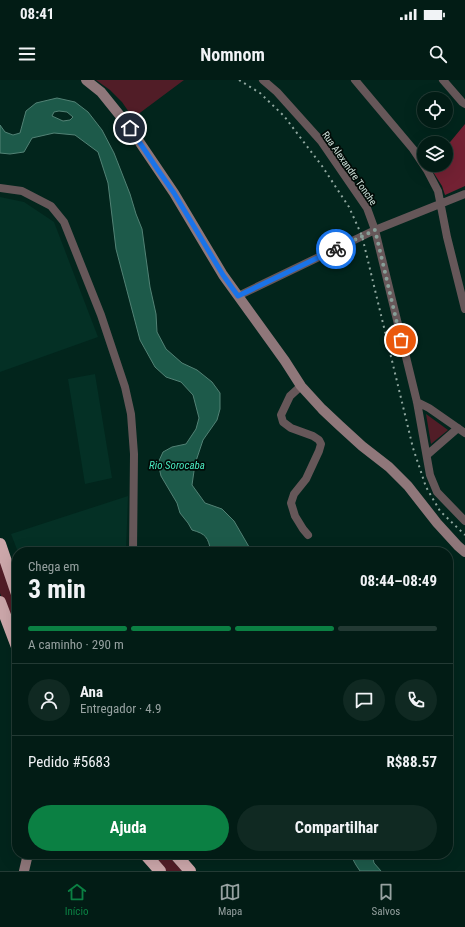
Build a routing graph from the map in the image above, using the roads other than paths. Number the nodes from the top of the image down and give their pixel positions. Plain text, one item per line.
1 (86, 80) edge
2 (263, 80) edge
3 (355, 80) edge
4 (443, 80) edge
5 (465, 104) edge
6 (0, 188) edge
7 (465, 194) edge
8 (441, 203) junction
9 (375, 230) junction
10 (238, 296) junction
11 (465, 309) edge
12 (301, 386) junction
13 (417, 402) junction
14 (462, 430) edge
15 (427, 454) junction
16 (465, 521) edge
17 (308, 535) dead end
18 (0, 544) edge
19 (133, 547) edge
20 (465, 552) edge
21 (12, 580) edge
22 (1, 610) edge
23 (12, 633) edge
24 (27, 859) edge
25 (149, 859) edge
26 (179, 859) edge
27 (24, 871) edge
28 (160, 871) edge
29 (190, 871) edge

1 - 10 main road
2 - 9 street, Rua Alexandre Tonche
3 - 8 street
4 - 5 street
6 - 19 street
7 - 8 street
8 - 9 street
8 - 11 street
9 - 10 street
9 - 13 street, Rua Alexandre Tonche
10 - 12 main road
12 - 17 street
12 - 20 main road
13 - 14 street
13 - 15 street, Rua Alexandre Tonche
14 - 15 street
15 - 16 street, Rua Alexandre Tonche
18 - 21 highway
22 - 23 highway
24 - 27 main road
25 - 28 highway
26 - 29 highway

